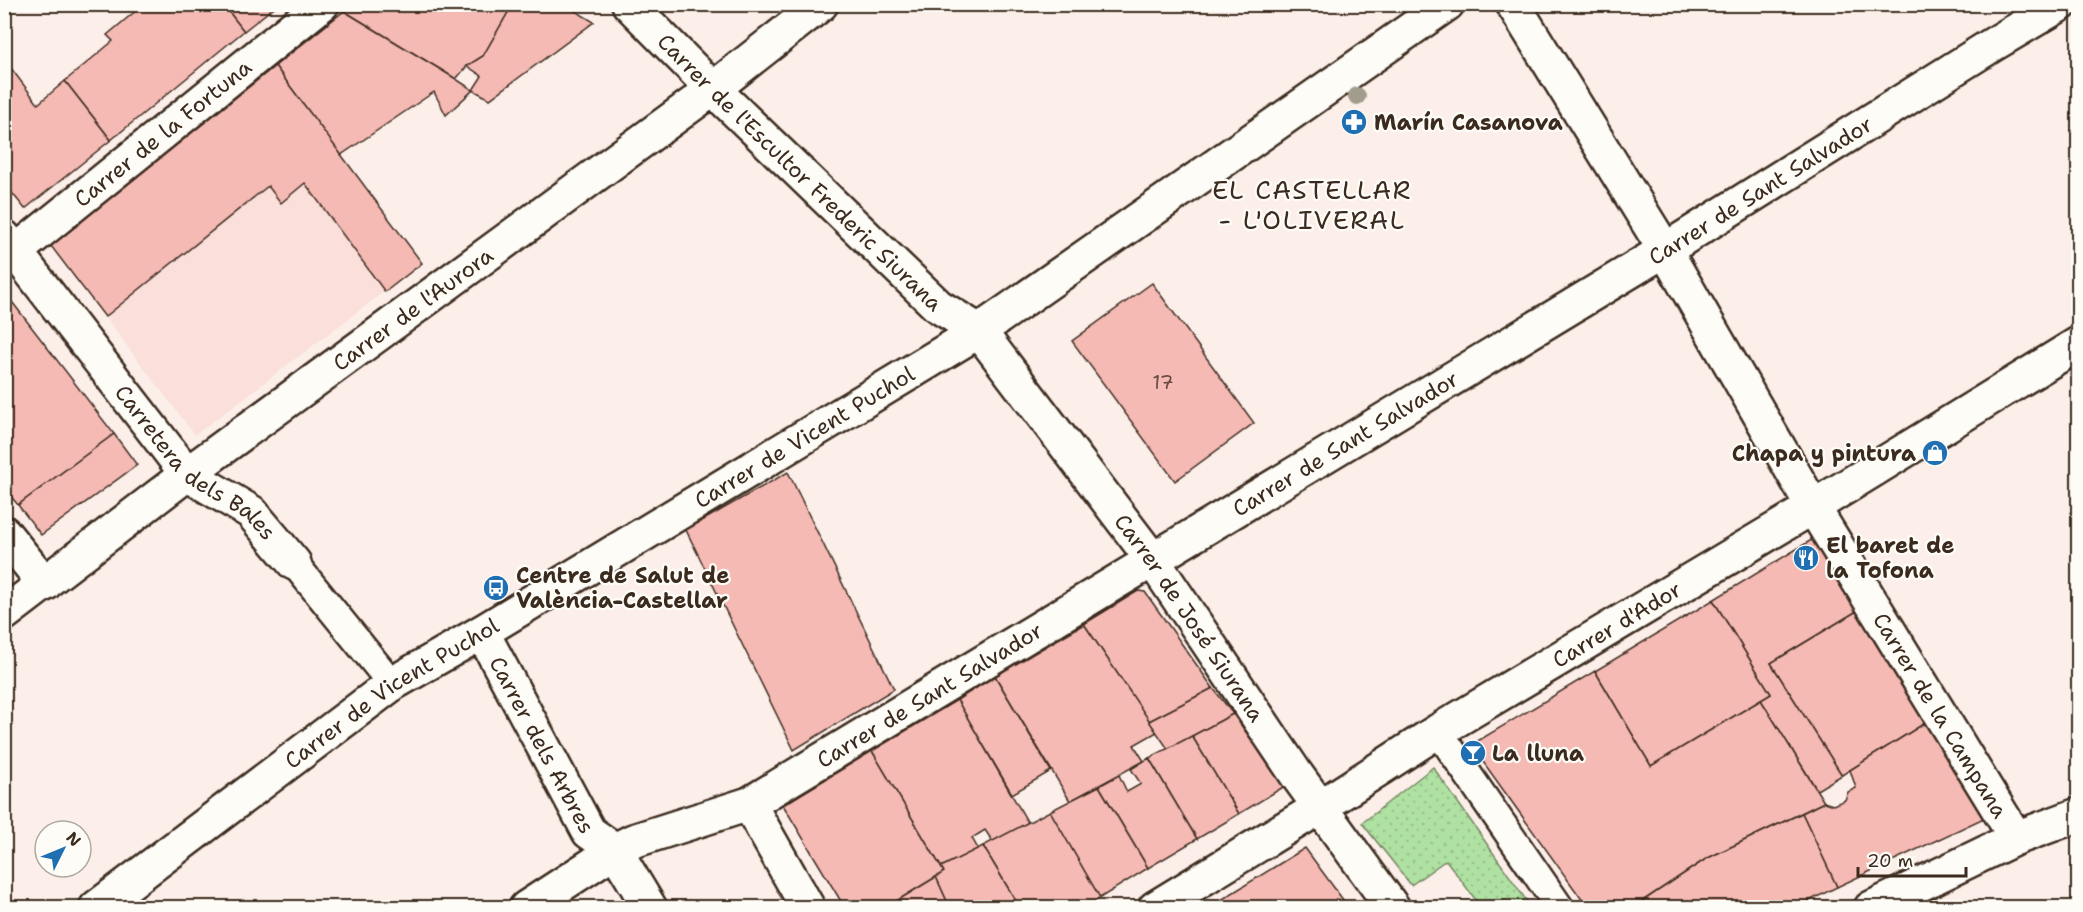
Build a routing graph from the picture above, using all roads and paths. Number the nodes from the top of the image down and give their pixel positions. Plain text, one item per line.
1 (322, 4) edge
2 (629, 4) edge
3 (821, 4) edge
4 (1447, 4) edge
5 (1513, 4) edge
6 (2061, 4) edge
7 (713, 89) junction
8 (8, 250) edge
9 (1665, 250) junction
10 (979, 331) junction
11 (2079, 344) edge
12 (188, 474) junction
13 (1813, 507) junction
14 (4, 533) edge
15 (1152, 559) junction
16 (294, 563) joint
17 (45, 584) junction
18 (4, 614) edge
19 (482, 632) junction
20 (392, 684) junction
21 (1438, 731) junction
22 (749, 804) junction
23 (1320, 807) junction
24 (2079, 815) edge
25 (2016, 838) junction
26 (615, 850) junction
27 (96, 908) edge
28 (526, 908) edge
29 (650, 908) edge
30 (808, 908) edge
31 (1155, 908) edge
32 (1393, 908) edge
33 (1560, 908) edge
34 (1871, 908) edge

1 - 8 street, Carrer de la Fortuna
2 - 7 street, Carrer de l'Escultor Frederic Siurana
3 - 7 street, Carrer de l'Aurora
4 - 10 street, Carrer de Vicent Puchol
5 - 9 street, Carrer de la Campana
6 - 9 street, Carrer de Sant Salvador
7 - 10 street, Carrer de l'Escultor Frederic Siurana
7 - 12 street, Carrer de l'Aurora
8 - 12 street, Carretera dels Bales
9 - 13 street, Carrer de la Campana
9 - 15 street, Carrer de Sant Salvador
10 - 15 street, Carrer de José Siurana
10 - 19 street, Carrer de Vicent Puchol
11 - 13 street, Carrer d'Ador
12 - 16 street, Carretera dels Bales
12 - 17 street, Carrer de l'Aurora
13 - 21 street, Carrer d'Ador
13 - 25 street, Carrer de la Campana
14 - 17 street
15 - 22 street, Carrer de Sant Salvador
15 - 23 street, Carrer de José Siurana
16 - 20 street, Carretera dels Bales
17 - 18 street, Carrer de l'Aurora
19 - 20 street, Carrer de Vicent Puchol
19 - 26 street, Carrer dels Arbres
20 - 27 street, Carrer de Vicent Puchol
21 - 23 street, Carrer d'Ador
21 - 33 street
22 - 26 street, Carrer de Sant Salvador
22 - 30 street
23 - 31 street, Carrer d'Ador
23 - 32 street, Carrer de José Siurana
24 - 25 street
25 - 34 street
26 - 28 street, Carrer de Sant Salvador
26 - 29 street, Carrer dels Arbres

